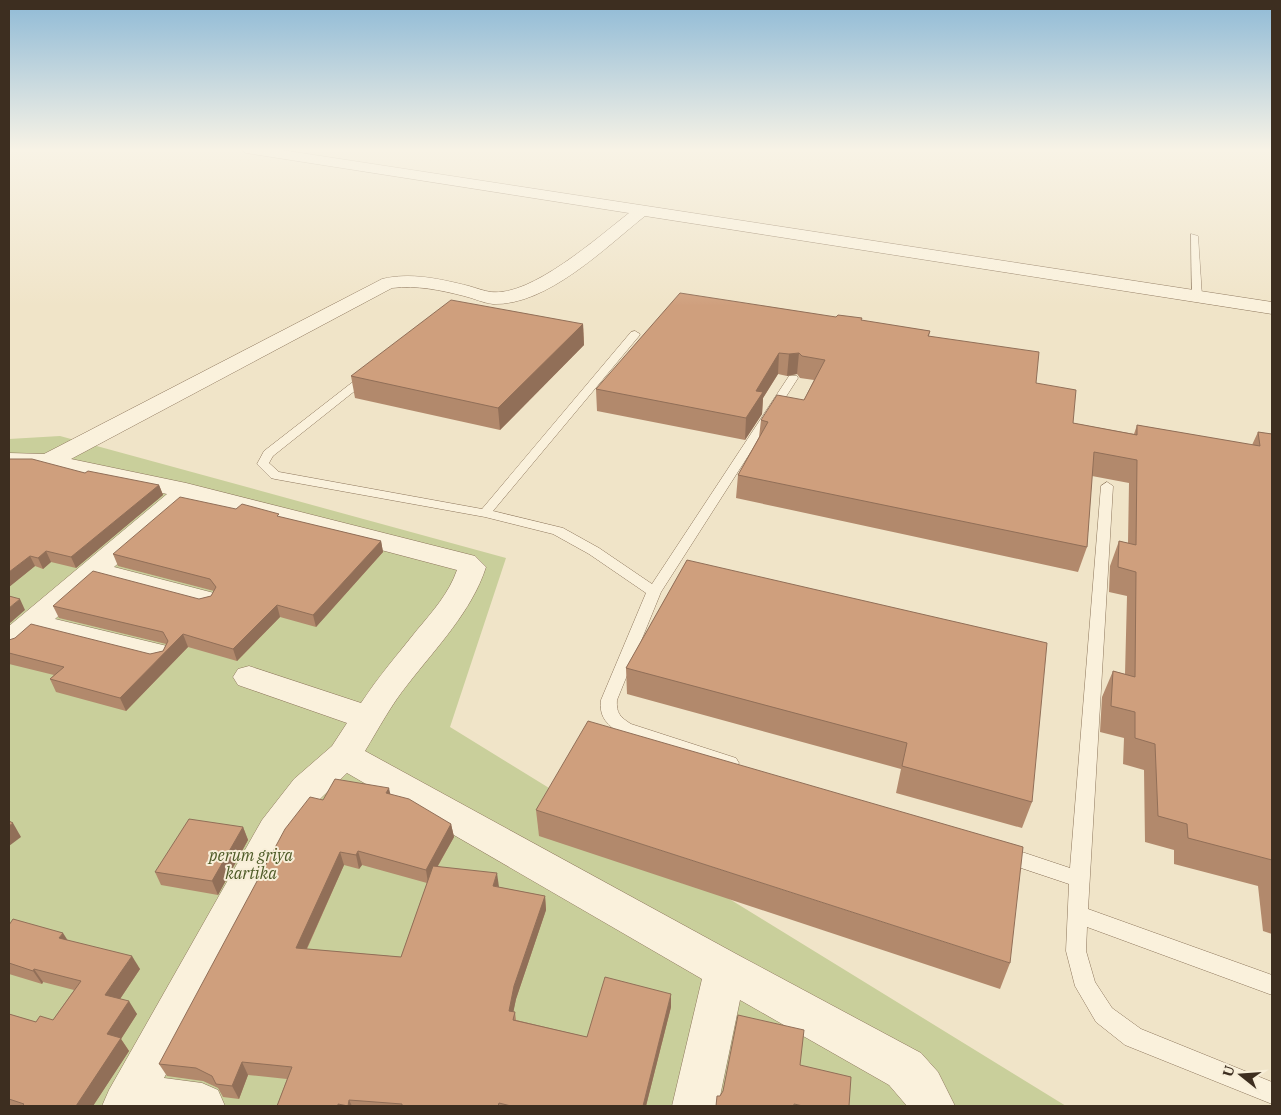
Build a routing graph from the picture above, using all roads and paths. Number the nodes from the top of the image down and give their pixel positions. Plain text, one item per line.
1 (578, 201) edge
2 (641, 211) junction
3 (1194, 236) dead end
4 (1197, 296) junction
5 (1272, 308) edge
6 (635, 334) dead end
7 (375, 369) edge
8 (793, 378) edge
9 (9, 460) edge
10 (48, 462) junction
11 (1106, 486) dead end
12 (186, 492) junction
13 (485, 513) junction
14 (95, 571) junction
15 (654, 592) junction
16 (204, 600) edge
17 (32, 623) junction
18 (9, 642) edge
19 (156, 654) edge
20 (249, 677) dead end
21 (369, 718) junction
22 (344, 755) junction
23 (748, 769) edge
24 (985, 847) edge
25 (1079, 879) junction
26 (1077, 914) junction
27 (725, 970) junction
28 (1272, 985) edge
29 (1272, 1094) edge
30 (127, 1102) edge
31 (202, 1106) edge
32 (695, 1106) edge
33 (932, 1106) edge

1 - 2 street
2 - 4 street
2 - 10 street
3 - 4 lane
4 - 5 street
6 - 13 lane
7 - 13 lane
8 - 15 lane
9 - 10 street
10 - 12 street
11 - 25 lane
12 - 14 street
12 - 21 street
13 - 15 lane
14 - 16 street
14 - 17 street
15 - 23 lane
17 - 18 street
17 - 19 street
20 - 21 street
21 - 22 street
22 - 27 street
22 - 30 street
24 - 25 lane
25 - 26 lane
26 - 28 lane
26 - 29 lane
27 - 32 street
27 - 33 street
30 - 31 street

